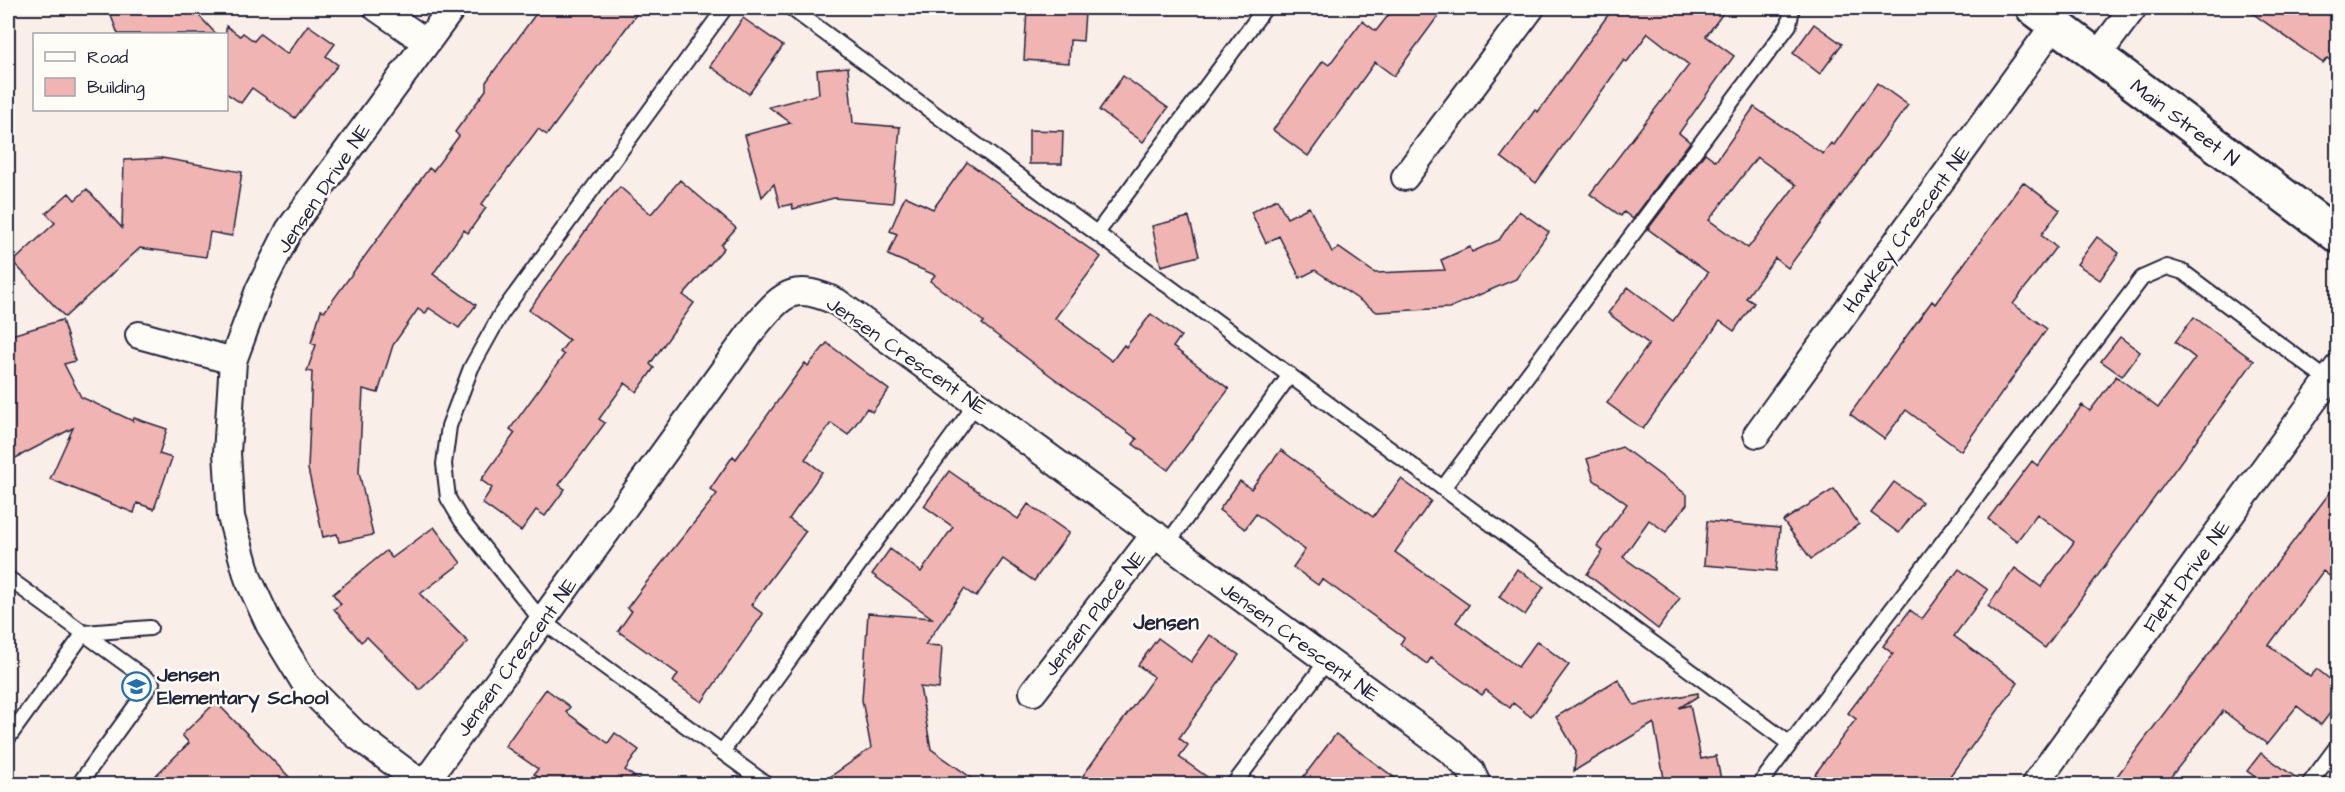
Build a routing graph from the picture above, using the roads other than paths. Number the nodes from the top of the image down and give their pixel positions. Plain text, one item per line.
1 (376, 8) edge
2 (452, 8) edge
3 (725, 8) edge
4 (791, 8) edge
5 (1265, 8) edge
6 (1531, 8) edge
7 (1792, 8) edge
8 (2133, 8) edge
9 (2044, 16) edge
10 (426, 42) junction
11 (2097, 56) junction
12 (1405, 177) dead end
13 (1097, 233) junction
14 (2337, 236) edge
15 (139, 335) dead end
16 (233, 361) junction
17 (1290, 375) junction
18 (2334, 378) edge
19 (976, 404) junction
20 (1757, 434) dead end
21 (1443, 488) junction
22 (1161, 539) junction
23 (8, 578) edge
24 (542, 621) junction
25 (150, 628) dead end
26 (84, 633) junction
27 (1327, 661) junction
28 (1034, 692) dead end
29 (8, 738) edge
30 (1790, 744) junction
31 (2337, 745) edge
32 (722, 752) junction
33 (79, 784) edge
34 (423, 784) edge
35 (766, 784) edge
36 (1234, 784) edge
37 (1477, 784) edge
38 (1760, 784) edge
39 (2035, 784) edge
40 (2309, 784) edge

1 - 10 street
2 - 10 street, Jensen Drive NE
3 - 24 lane
4 - 13 lane
5 - 13 lane
6 - 12 street
7 - 21 lane
8 - 11 street
9 - 11 main road, Main Street N
9 - 20 street, Hawkey Crescent NE
10 - 16 street, Jensen Drive NE
11 - 14 main road, Main Street N
13 - 17 lane
15 - 16 street
16 - 34 street, Jensen Drive NE
17 - 21 lane
17 - 22 lane
18 - 30 lane
18 - 39 street, Flett Drive NE
19 - 22 street, Jensen Crescent NE
19 - 24 street, Jensen Crescent NE
19 - 32 lane
21 - 30 lane
22 - 27 street, Jensen Crescent NE
22 - 28 street, Jensen Place NE
23 - 26 lane
24 - 32 lane
24 - 34 street, Jensen Crescent NE
25 - 26 lane
26 - 29 lane
26 - 33 lane
27 - 36 lane
27 - 37 street, Jensen Crescent NE
30 - 38 lane
31 - 40 lane
32 - 35 lane

